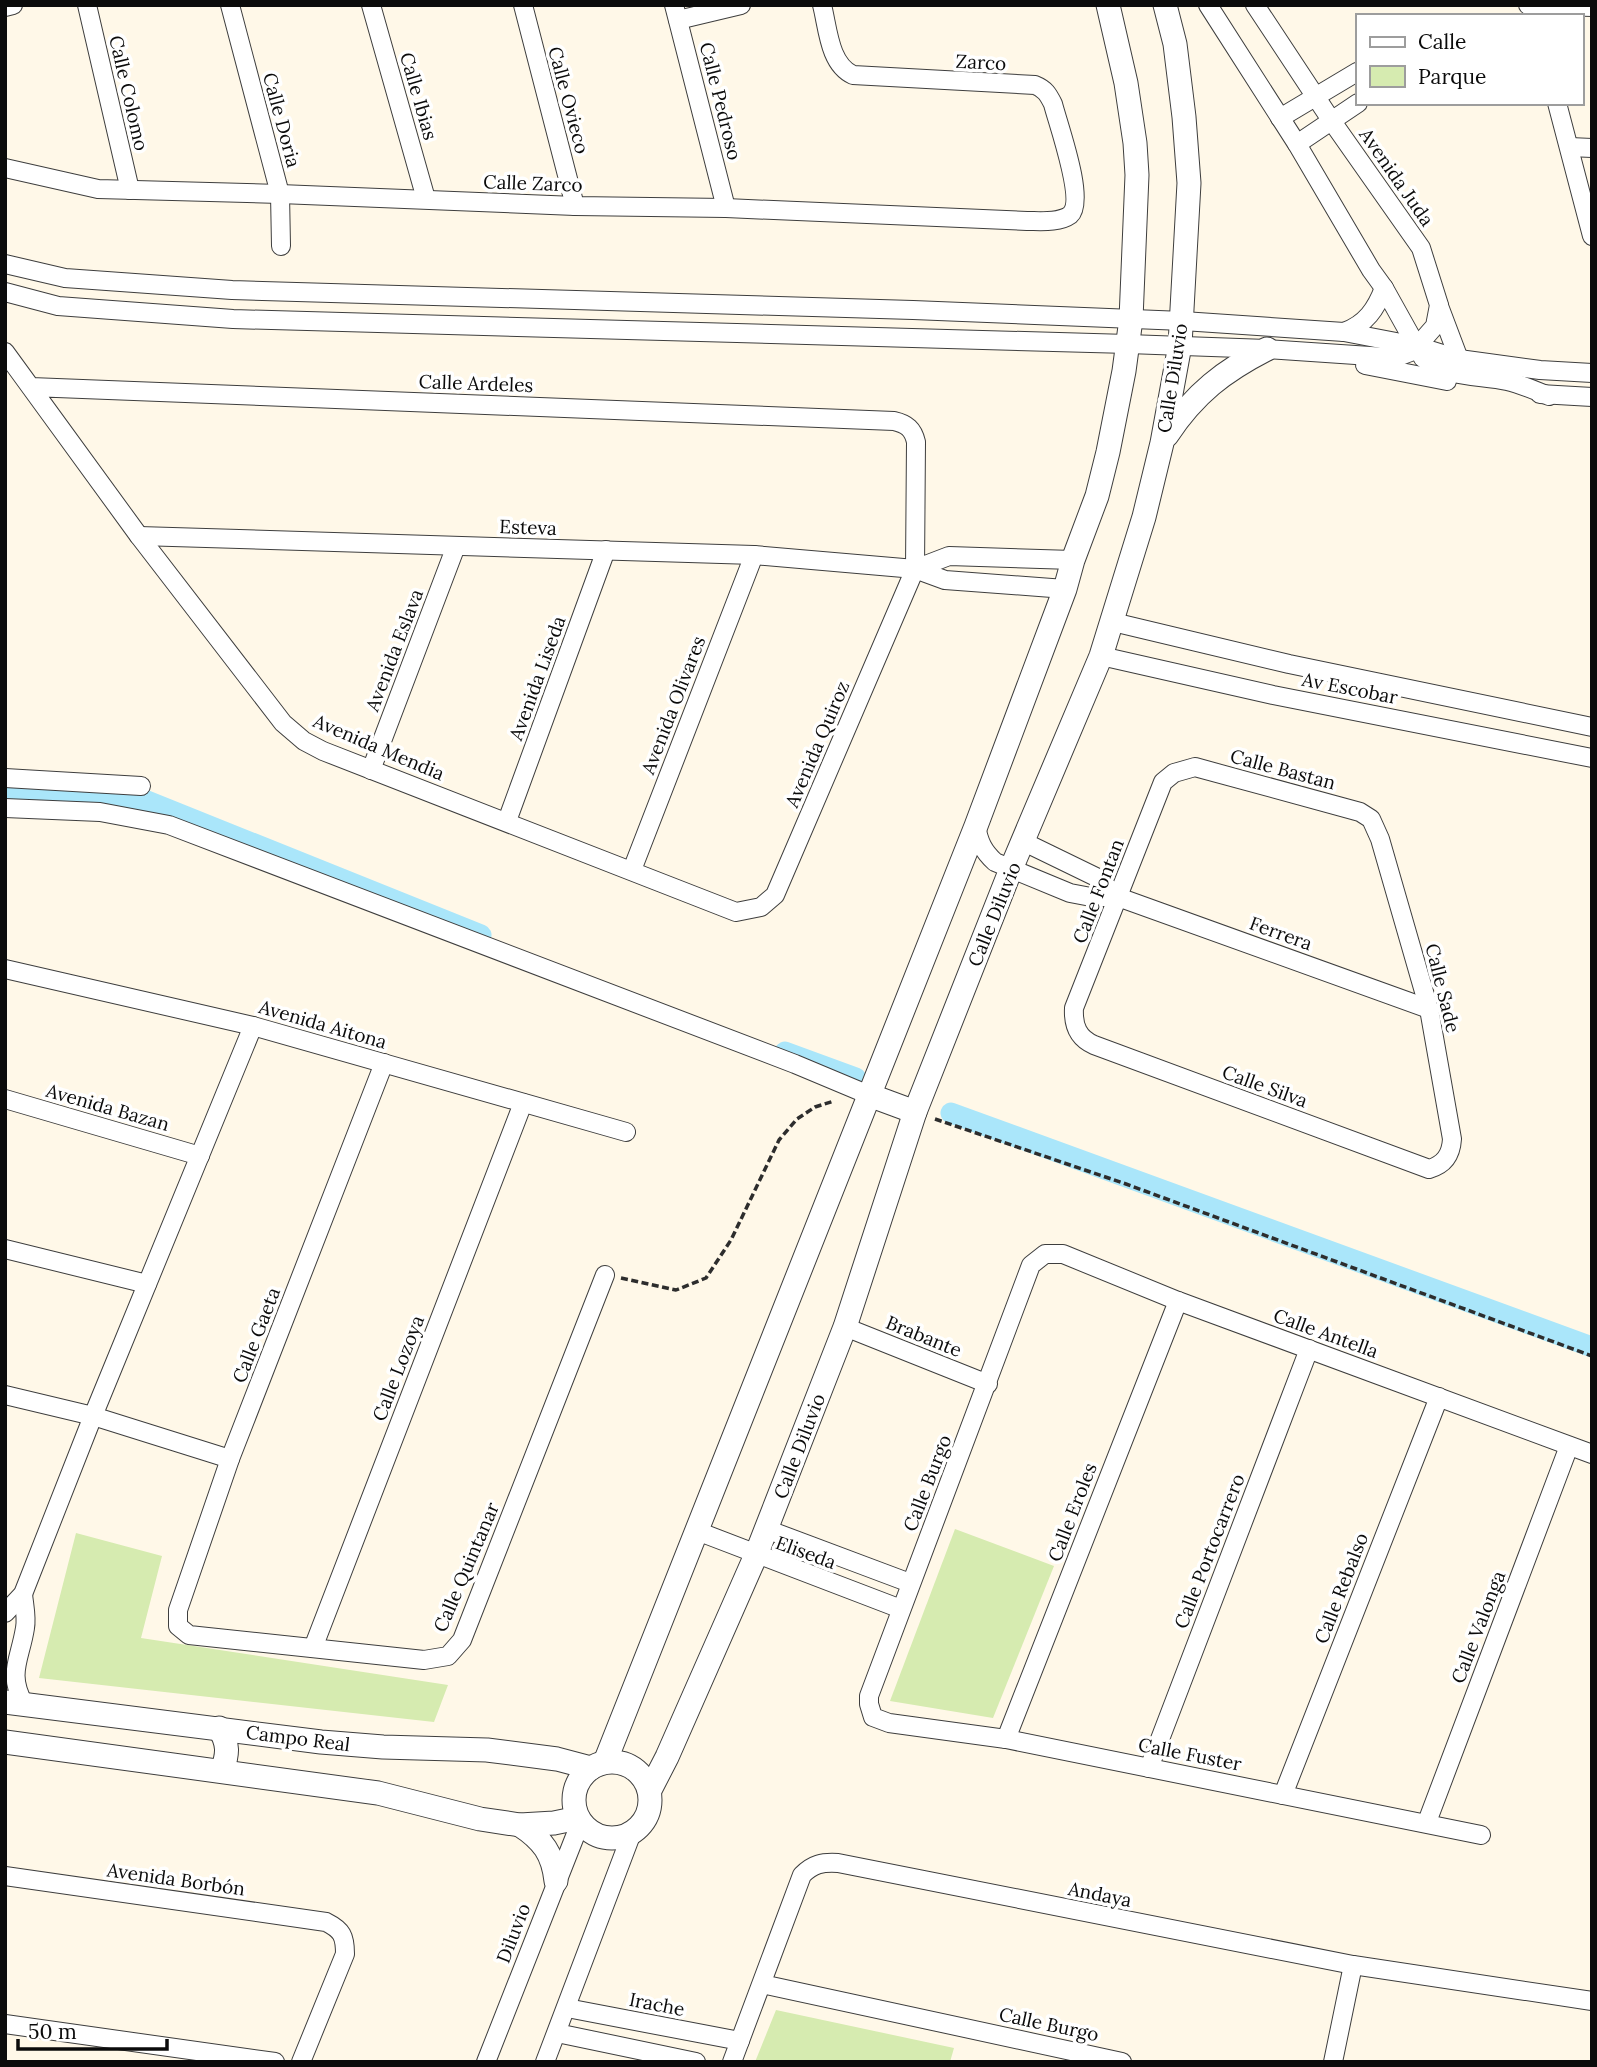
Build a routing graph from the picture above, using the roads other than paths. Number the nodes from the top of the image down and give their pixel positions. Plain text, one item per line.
1 (13, 5) edge
2 (87, 5) edge
3 (230, 5) edge
4 (371, 5) edge
5 (523, 5) edge
6 (741, 5) edge
7 (822, 5) edge
8 (1108, 5) edge
9 (1165, 5) edge
10 (1208, 5) edge
11 (1255, 5) edge
12 (1528, 5) edge
13 (5, 7) edge
14 (1592, 7) edge
15 (676, 12) edge
16 (1356, 73) edge
17 (1315, 96) junction
18 (1356, 104) edge
19 (1558, 105) edge
20 (1280, 118) junction
21 (1331, 120) junction
22 (1297, 144) junction
23 (1570, 147) junction
24 (1592, 148) edge
25 (5, 168) edge
26 (130, 190) junction
27 (280, 194) junction
28 (426, 199) junction
29 (575, 206) junction
30 (726, 208) junction
31 (1061, 219) joint
32 (1592, 236) edge
33 (281, 246) dead end
34 (5, 264) edge
35 (1384, 288) junction
36 (5, 292) edge
37 (1439, 305) junction
38 (1131, 319) junction
39 (1182, 321) junction
40 (1344, 332) junction
41 (1128, 344) junction
42 (1180, 345) junction
43 (1417, 346) junction
44 (1278, 349) junction
45 (5, 352) edge
46 (1459, 359) junction
47 (1592, 373) edge
48 (31, 387) junction
49 (1549, 396) junction
50 (1592, 397) edge
51 (1162, 443) junction
52 (139, 536) junction
53 (456, 546) junction
54 (606, 550) junction
55 (754, 555) junction
56 (1073, 560) junction
57 (915, 569) junction
58 (1065, 589) junction
59 (1112, 622) junction
60 (1101, 656) junction
61 (1474, 703) junction
62 (1592, 727) edge
63 (1475, 734) junction
64 (1592, 758) edge
65 (371, 769) junction
66 (1174, 772) joint
67 (5, 778) edge
68 (141, 786) dead end
69 (5, 808) edge
70 (507, 821) junction
71 (1375, 825) joint
72 (976, 827) junction
73 (1024, 842) junction
74 (1011, 869) junction
75 (632, 870) junction
76 (1118, 897) junction
77 (736, 912) joint
78 (5, 969) edge
79 (1429, 1009) junction
80 (253, 1026) junction
81 (1076, 1029) joint
82 (384, 1063) junction
83 (869, 1095) junction
84 (5, 1099) edge
85 (523, 1103) junction
86 (915, 1112) junction
87 (625, 1132) dead end
88 (200, 1156) junction
89 (1444, 1161) joint
90 (5, 1249) edge
91 (1045, 1254) joint
92 (605, 1275) road end
93 (147, 1284) junction
94 (1178, 1301) junction
95 (845, 1327) junction
96 (1308, 1349) junction
97 (988, 1384) junction
98 (6, 1397) edge
99 (1439, 1397) junction
100 (93, 1416) junction
101 (1569, 1446) junction
102 (1592, 1454) edge
103 (230, 1459) junction
104 (766, 1529) junction
105 (697, 1531) junction
106 (756, 1555) junction
107 (910, 1583) junction
108 (23, 1594) junction
109 (901, 1609) junction
110 (5, 1614) edge
111 (178, 1626) joint
112 (313, 1648) junction
113 (15, 1703) edge
114 (889, 1723) joint
115 (219, 1728) junction
116 (1006, 1739) junction
117 (5, 1742) edge
118 (598, 1765) junction
119 (1149, 1768) junction
120 (222, 1771) junction
121 (650, 1790) junction
122 (1283, 1795) junction
123 (579, 1819) junction
124 (1427, 1822) junction
125 (520, 1825) junction
126 (632, 1830) junction
127 (1481, 1835) dead end
128 (5, 1876) edge
129 (556, 1881) junction
130 (1353, 1965) junction
131 (762, 1984) junction
132 (1592, 2001) edge
133 (567, 2008) junction
134 (5, 2024) edge
135 (557, 2033) junction
136 (740, 2041) junction
137 (275, 2062) edge
138 (301, 2062) edge
139 (486, 2062) edge
140 (545, 2062) edge
141 (696, 2062) edge
142 (732, 2062) edge
143 (1122, 2062) edge
144 (1333, 2062) edge

1 - 13 street
2 - 26 street, Calle Colomo
3 - 27 street, Calle Doria
4 - 28 street, Calle Ibias
5 - 29 street, Calle Ovieco
6 - 15 street
7 - 31 street, Zarco
8 - 38 street
9 - 39 street, Calle Diluvio
10 - 20 street
11 - 17 street, Avenida Juda
12 - 14 street
15 - 30 street, Calle Pedroso
16 - 17 street
17 - 20 street
17 - 21 street, Avenida Juda
18 - 21 street
19 - 23 street
20 - 22 street
21 - 22 street
21 - 37 street, Avenida Juda
22 - 35 street
23 - 24 street
23 - 32 street
25 - 26 street, Calle Zarco
26 - 27 street, Calle Zarco
27 - 28 street, Calle Zarco
27 - 33 street, Calle Doria
28 - 29 street, Calle Zarco
29 - 30 street, Calle Zarco
30 - 31 street, Calle Zarco
34 - 38 street
35 - 40 street
35 - 43 street
36 - 41 street
37 - 43 street
37 - 46 street, Avenida Juda
38 - 39 street
38 - 41 street
39 - 40 street
39 - 42 street, Calle Diluvio
40 - 43 street
41 - 42 street
41 - 56 street
42 - 44 street
42 - 51 street, Calle Diluvio
43 - 44 street
43 - 46 street
43 - 49 street
44 - 49 street
44 - 51 street
45 - 48 street, Avenida Mendia
46 - 47 street
48 - 52 street, Avenida Mendia
48 - 57 street, Calle Ardeles
49 - 50 street
51 - 59 street, Calle Diluvio
52 - 53 street, Esteva
52 - 65 street, Avenida Mendia
53 - 54 street, Esteva
53 - 65 street, Avenida Eslava
54 - 55 street, Esteva
54 - 70 street, Avenida Liseda
55 - 57 street, Esteva
55 - 75 street, Avenida Olivares
56 - 57 street, Esteva
56 - 58 street
57 - 58 street, Esteva
57 - 77 street, Avenida Quiroz
58 - 72 street
59 - 60 street, Calle Diluvio
59 - 61 street
60 - 63 street, Av Escobar
60 - 73 street, Calle Diluvio
61 - 62 street
61 - 63 street
63 - 64 street, Av Escobar
65 - 70 street, Avenida Mendia
66 - 71 street, Calle Bastan
66 - 76 street, Calle Fontan
67 - 68 street
69 - 83 street
70 - 75 street, Avenida Mendia
71 - 79 street, Calle Sade
72 - 74 street, Ferrera
72 - 83 street
73 - 74 street, Calle Diluvio
73 - 76 street, Ferrera
74 - 76 street, Ferrera
74 - 86 street, Calle Diluvio
75 - 77 street, Avenida Mendia
76 - 79 street, Ferrera
76 - 81 street, Calle Fontan
78 - 80 street, Avenida Aitona
79 - 89 street, Calle Sade
80 - 82 street, Avenida Aitona
80 - 88 street
81 - 89 street, Calle Silva
82 - 85 street, Avenida Aitona
82 - 103 street, Calle Gaeta
83 - 86 street
83 - 105 street
84 - 88 street, Avenida Bazan
85 - 87 street, Avenida Aitona
85 - 112 street, Calle Lozoya
86 - 95 street, Calle Diluvio
88 - 93 street
90 - 93 street
91 - 94 street, Calle Antella
91 - 97 street, Calle Burgo
92 - 112 street, Calle Quintanar
93 - 100 street
94 - 96 street, Calle Antella
94 - 116 street, Calle Eroles
95 - 97 street, Brabante
95 - 104 street, Calle Diluvio
96 - 99 street, Calle Antella
96 - 119 street, Calle Portocarrero
97 - 107 street, Calle Burgo
98 - 100 street
99 - 101 street, Calle Antella
99 - 122 street, Calle Rebalso
100 - 103 street
100 - 108 street
101 - 102 street, Calle Antella
101 - 124 street, Calle Valonga
103 - 111 street, Calle Gaeta
104 - 106 street, Calle Diluvio
104 - 107 street, Eliseda
105 - 106 street, Eliseda
105 - 118 street
106 - 109 street, Eliseda
106 - 121 street, Calle Diluvio
107 - 109 street, Calle Burgo
108 - 110 street
108 - 113 street
109 - 114 street, Calle Burgo
111 - 112 street, Calle Quintanar
113 - 115 street, Campo Real
114 - 116 street, Calle Fuster
115 - 118 street, Campo Real
115 - 120 street
116 - 119 street, Calle Fuster
117 - 120 street
118 - 121 street
118 - 123 street
119 - 122 street, Calle Fuster
120 - 125 street
121 - 126 street
122 - 124 street, Calle Fuster
123 - 125 street
123 - 126 street
123 - 129 street, Diluvio
124 - 127 street, Calle Fuster
125 - 129 street
126 - 133 street
128 - 138 street, Avenida Borbón
129 - 139 street, Diluvio
130 - 131 street, Andaya
130 - 132 street, Andaya
130 - 144 street
131 - 136 street, Andaya
131 - 143 street, Calle Burgo
133 - 135 street
133 - 136 street, Irache
134 - 137 street
135 - 140 street
135 - 141 street
136 - 142 street, Andaya

